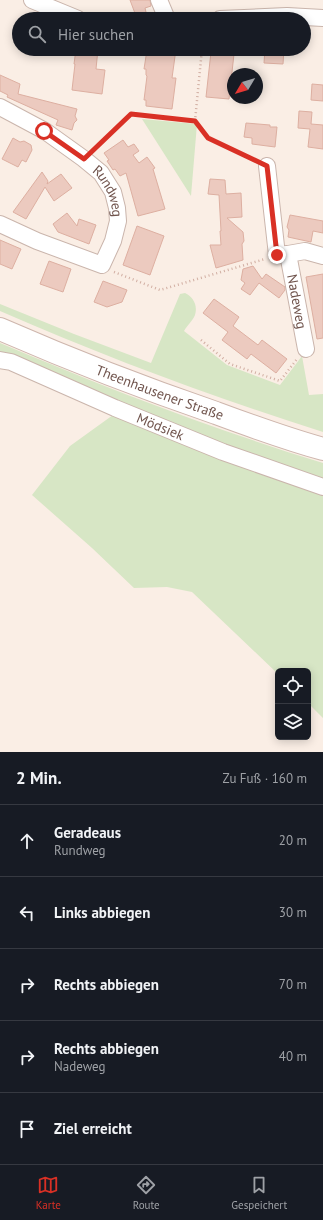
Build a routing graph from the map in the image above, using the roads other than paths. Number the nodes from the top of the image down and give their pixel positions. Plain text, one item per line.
1 (32, 0) edge
2 (159, 0) edge
3 (61, 12) edge
4 (164, 12) edge
5 (311, 17) edge
6 (323, 18) edge
7 (0, 107) edge
8 (267, 166) road end
9 (0, 224) edge
10 (283, 255) junction
11 (323, 256) edge
12 (0, 329) edge
13 (306, 349) road end
14 (0, 360) edge
15 (323, 449) edge
16 (323, 487) edge

1 - 3 street
2 - 4 street
5 - 6 street
7 - 9 street, Rundweg
8 - 10 street, Nadeweg
10 - 11 street, Nadeweg
10 - 13 street, Nadeweg
12 - 15 main road, Theenhausener Straße
14 - 16 street, Mödsiek

